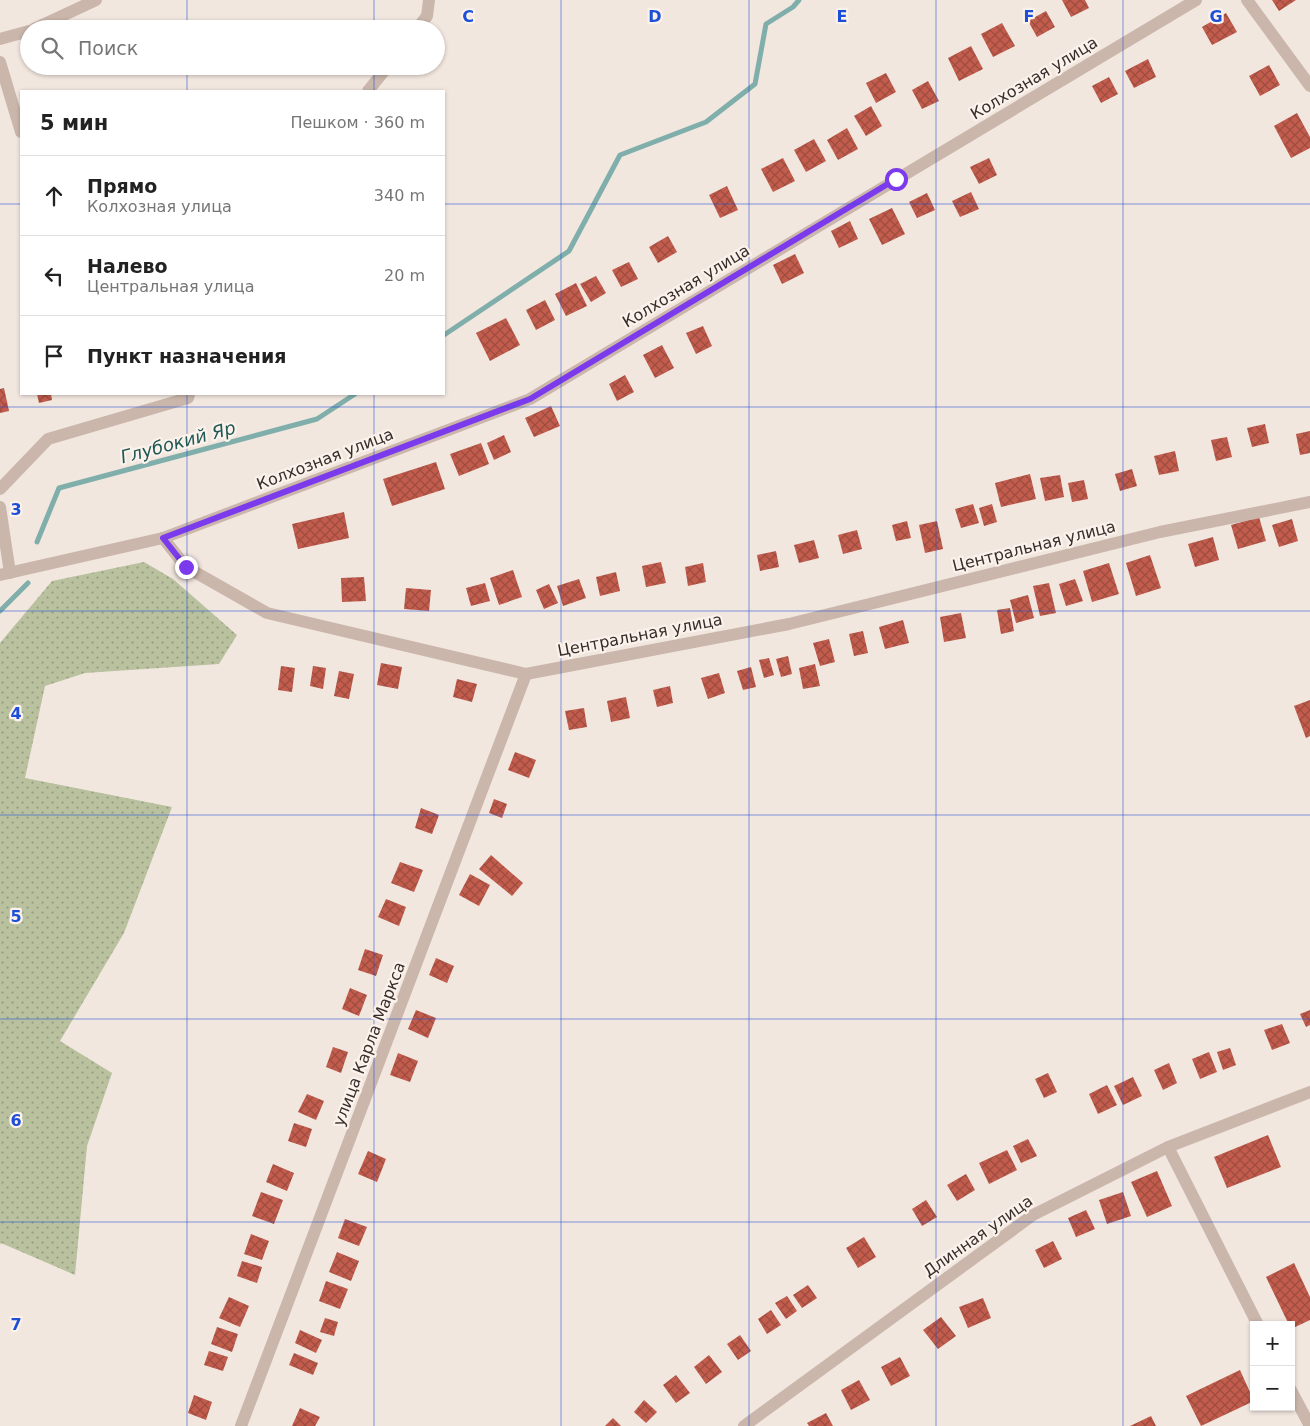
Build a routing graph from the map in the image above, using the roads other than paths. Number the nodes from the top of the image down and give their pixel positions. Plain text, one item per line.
1 (96, 0) edge
2 (430, 0) edge
3 (1196, 0) edge
4 (1247, 0) edge
5 (53, 20) edge
6 (424, 20) edge
7 (20, 34) edge
8 (0, 40) edge
9 (0, 62) edge
10 (381, 75) edge
11 (1310, 86) edge
12 (369, 90) edge
13 (20, 129) edge
14 (189, 395) edge
15 (0, 489) edge
16 (1310, 502) edge
17 (0, 507) edge
18 (163, 538) junction
19 (5, 574) edge
20 (526, 674) junction
21 (1310, 1092) edge
22 (1168, 1147) junction
23 (1256, 1321) edge
24 (1295, 1398) edge
25 (241, 1426) edge
26 (744, 1426) edge
27 (1310, 1426) edge

1 - 5 street
2 - 6 street
3 - 18 street, Колхозная улица
4 - 11 street
7 - 8 street
9 - 13 street
10 - 12 street
14 - 15 street
16 - 20 street, Центральная улица
17 - 19 street
18 - 19 street
18 - 20 street, Центральная улица
20 - 25 street, улица Карла Маркса
21 - 22 street, Длинная улица
22 - 23 street
22 - 26 street, Длинная улица
24 - 27 street

